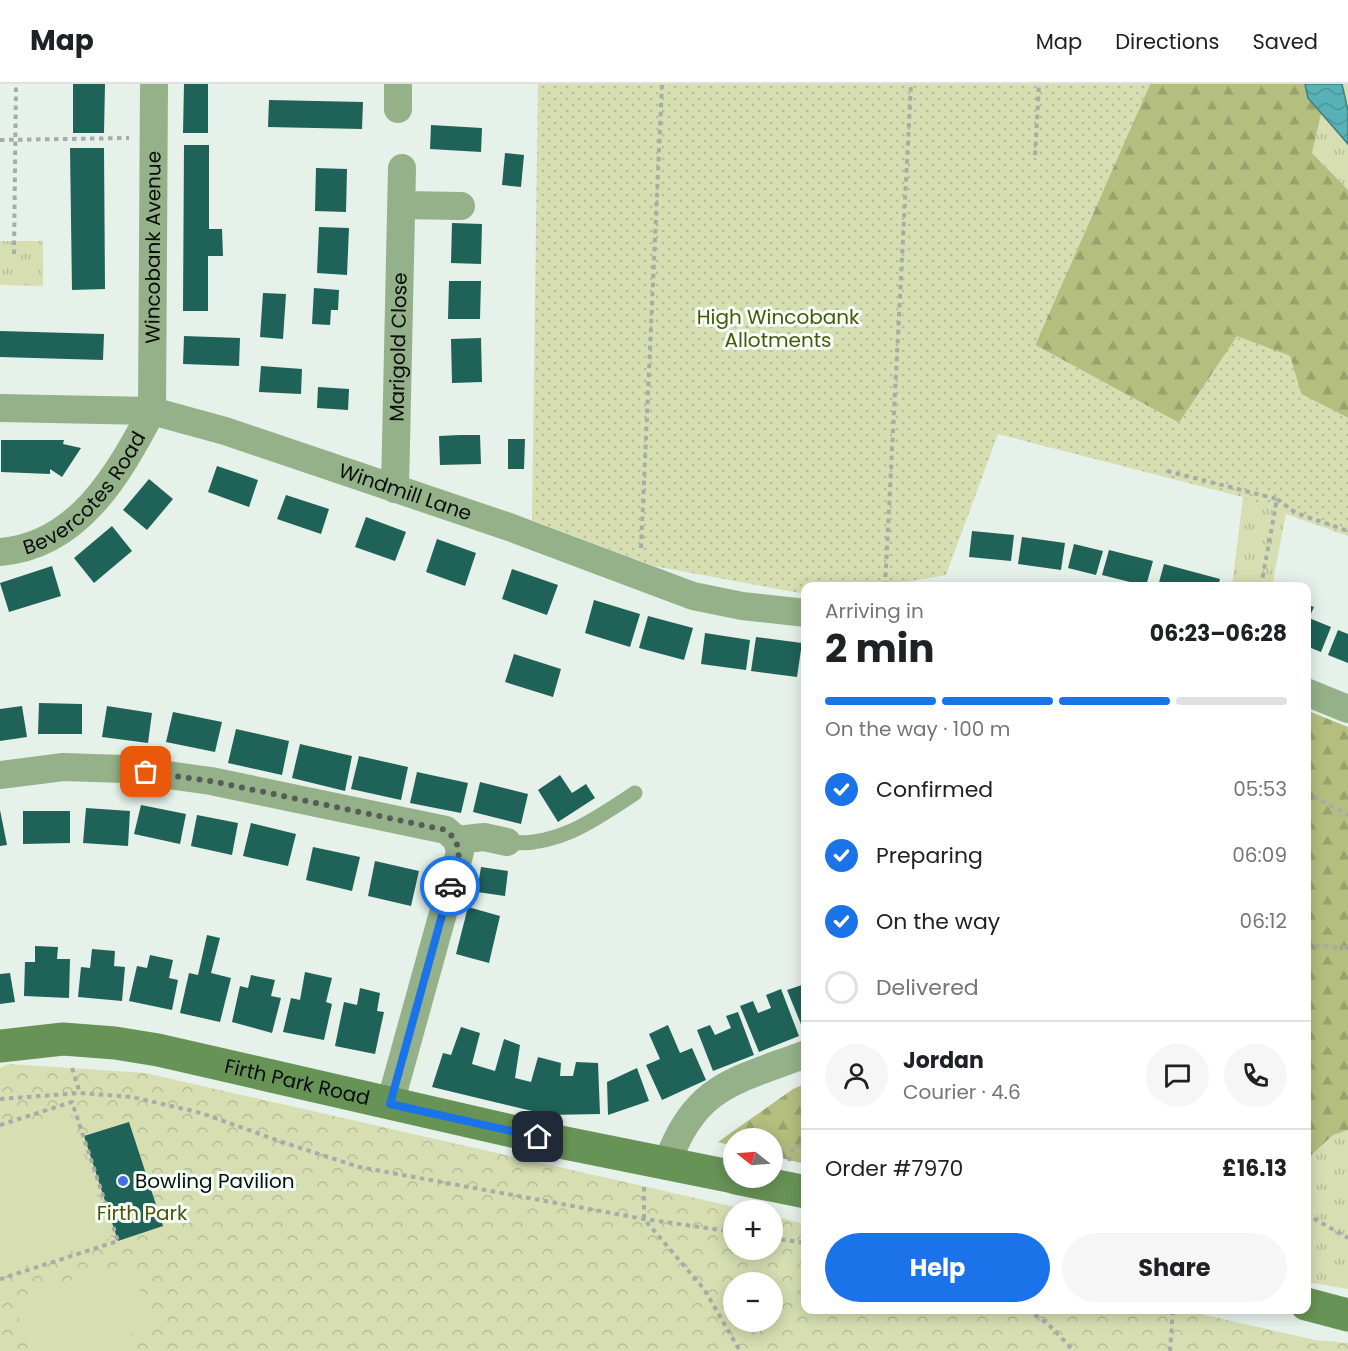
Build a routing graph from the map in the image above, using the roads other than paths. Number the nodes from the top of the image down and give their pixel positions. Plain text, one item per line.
1 (154, 84) edge
2 (402, 168) dead end
3 (402, 205) junction
4 (461, 206) dead end
5 (0, 408) edge
6 (152, 411) junction
7 (395, 489) junction
8 (0, 552) edge
9 (801, 612) edge
10 (1311, 694) edge
11 (1348, 709) edge
12 (0, 775) edge
13 (634, 793) dead end
14 (457, 840) junction
15 (507, 842) joint
16 (0, 1046) edge
17 (801, 1056) edge
18 (390, 1104) junction
19 (656, 1162) junction
20 (723, 1175) edge
21 (783, 1187) edge
22 (801, 1191) edge
23 (1311, 1305) edge
24 (1348, 1315) edge

1 - 6 street, Wincobank Avenue
2 - 3 street, Marigold Close
3 - 4 street
3 - 7 street, Marigold Close
5 - 6 street, Windmill Lane
6 - 7 street, Windmill Lane
6 - 8 street, Bevercotes Road
7 - 9 street, Windmill Lane
10 - 11 street
12 - 14 street
13 - 15 lane
14 - 15 street
14 - 18 street
16 - 18 main road, Firth Park Road
17 - 19 street
18 - 19 main road, Firth Park Road
19 - 20 main road, Firth Park Road
21 - 22 main road, Firth Park Road
23 - 24 main road

